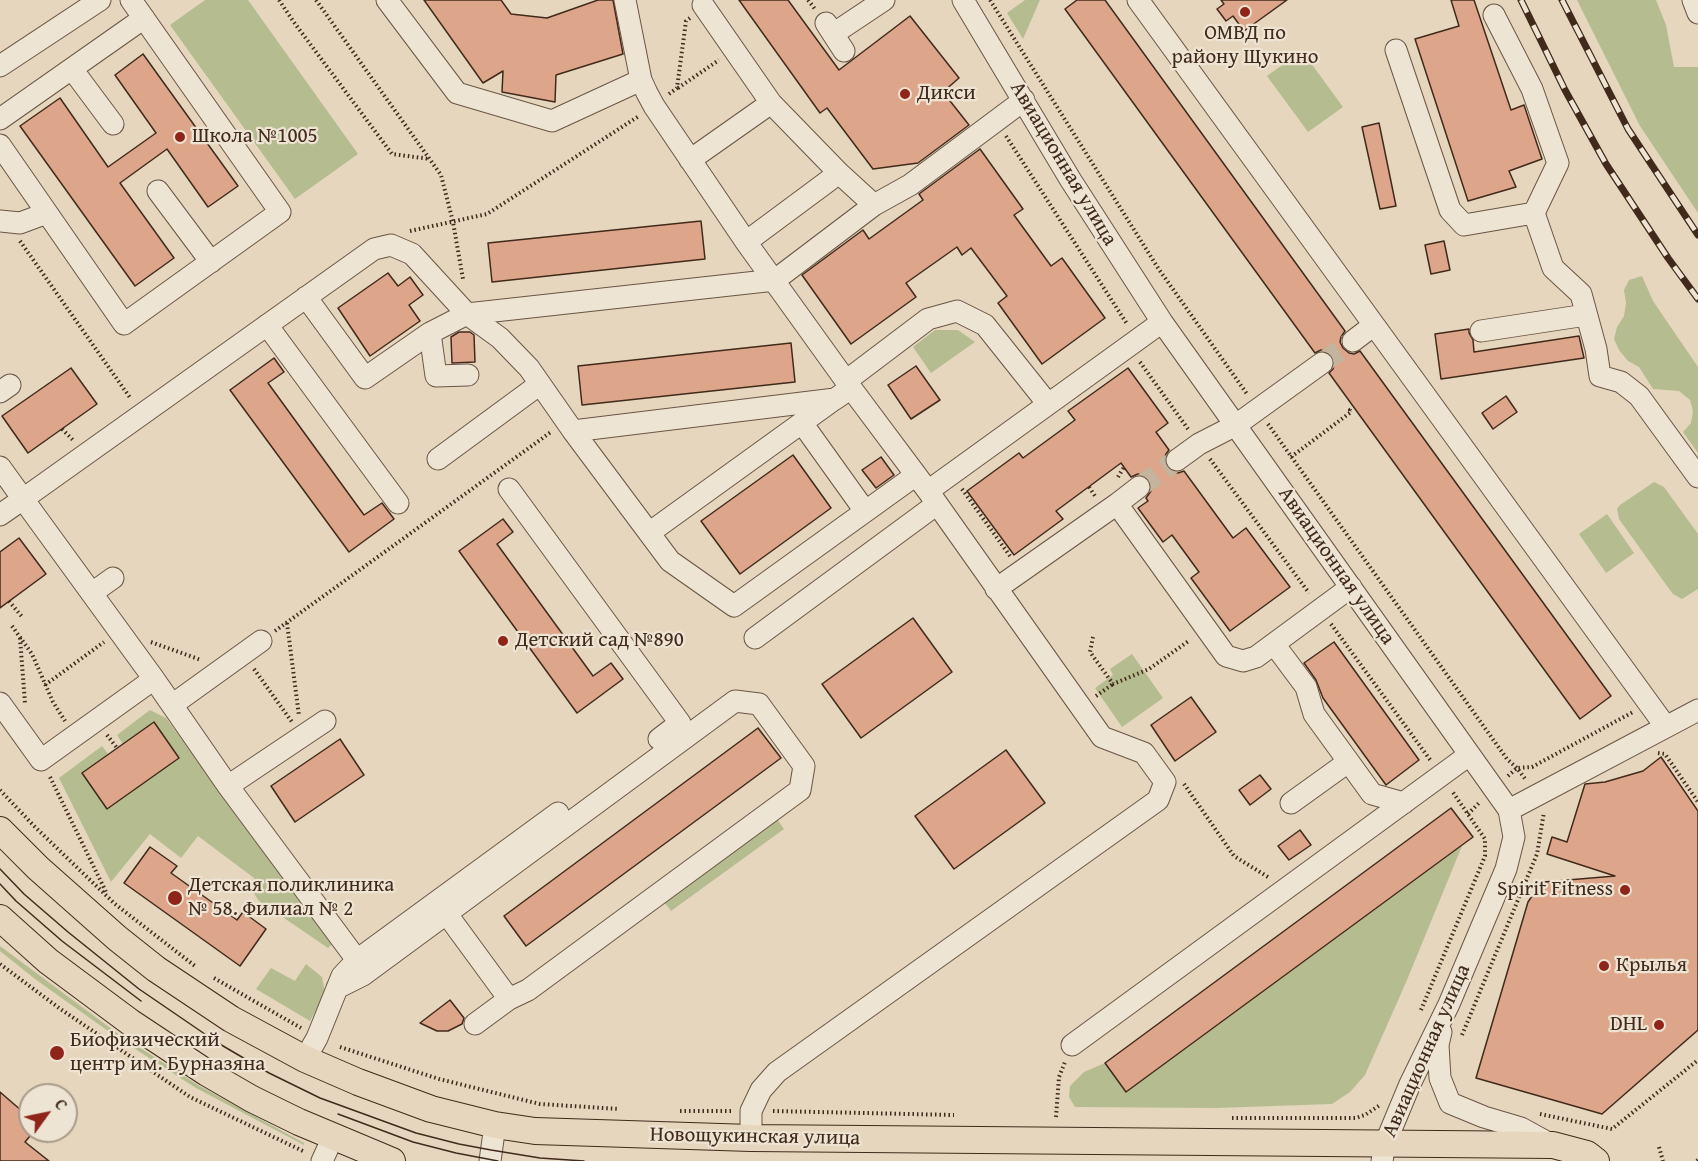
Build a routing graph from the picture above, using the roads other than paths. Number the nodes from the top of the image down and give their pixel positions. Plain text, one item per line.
1 (100, 0) edge
2 (131, 0) edge
3 (387, 0) edge
4 (624, 0) edge
5 (884, 0) edge
6 (1138, 0) edge
7 (1693, 0) edge
8 (972, 3) edge
9 (703, 5) road end
10 (1698, 13) edge
11 (1494, 15) dead end
12 (144, 18) junction
13 (834, 36) dead end
14 (1396, 50) dead end
15 (0, 66) edge
16 (72, 69) junction
17 (641, 80) junction
18 (1024, 100) junction
19 (771, 103) junction
20 (0, 119) edge
21 (113, 124) dead end
22 (0, 145) edge
23 (690, 160) junction
24 (838, 173) junction
25 (158, 191) dead end
26 (874, 205) junction
27 (47, 213) junction
28 (1534, 213) junction
29 (3, 221) edge
30 (746, 242) junction
31 (211, 262) junction
32 (775, 280) junction
33 (306, 297) junction
34 (467, 314) junction
35 (1586, 315) junction
36 (1162, 322) junction
37 (267, 325) junction
38 (1374, 325) junction
39 (1481, 331) dead end
40 (430, 333) junction
41 (1353, 341) tunnel mouth
42 (1322, 363) tunnel mouth
43 (468, 375) dead end
44 (540, 384) junction
45 (844, 389) junction
46 (1048, 404) junction
47 (802, 423) junction
48 (1236, 425) junction
49 (570, 426) junction
50 (438, 459) dead end
51 (1177, 460) tunnel mouth
52 (0, 467) edge
53 (1698, 477) edge
54 (1138, 487) tunnel mouth
55 (509, 489) dead end
56 (927, 490) junction
57 (23, 499) junction
58 (398, 503) dead end
59 (1117, 504) junction
60 (865, 511) junction
61 (0, 515) edge
62 (649, 532) junction
63 (113, 578) dead end
64 (1351, 587) junction
65 (996, 590) junction
66 (93, 593) junction
67 (755, 638) dead end
68 (261, 641) road end
69 (1274, 644) junction
70 (154, 679) junction
71 (0, 704) edge
72 (172, 705) junction
73 (1698, 710) edge
74 (325, 721) dead end
75 (1666, 727) junction
76 (1469, 755) junction
77 (1348, 762) junction
78 (228, 786) junction
79 (1291, 802) dead end
80 (1404, 803) junction
81 (1509, 810) junction
82 (0, 830) edge
83 (446, 914) junction
84 (0, 918) edge
85 (357, 960) junction
86 (337, 988) junction
87 (509, 999) junction
88 (1444, 1013) junction
89 (475, 1024) dead end
90 (1072, 1045) road end
91 (311, 1048) junction
92 (495, 1125) junction
93 (333, 1137) junction
94 (751, 1138) junction
95 (1553, 1145) junction
96 (1383, 1153) edge
97 (322, 1161) edge
98 (392, 1161) edge
99 (490, 1161) edge
100 (1596, 1161) edge

1 - 15 street
2 - 12 street
3 - 17 street
4 - 17 street
5 - 13 street
6 - 38 street
7 - 10 street
8 - 18 street, Авиационная улица
9 - 19 street
11 - 28 street
12 - 16 street
12 - 31 street
14 - 28 street
16 - 20 street
16 - 21 street
17 - 23 street
18 - 26 street
18 - 36 street, Авиационная улица
19 - 23 street
19 - 24 street
22 - 27 street
23 - 30 street
24 - 26 street
24 - 30 street
25 - 31 street
26 - 32 street
27 - 29 street
27 - 31 street
28 - 35 street
30 - 32 street
32 - 34 street
32 - 45 street
33 - 34 street
33 - 37 street
33 - 40 street
34 - 40 street
34 - 44 street
35 - 39 street
35 - 53 street
36 - 46 street
36 - 48 street, Авиационная улица
37 - 57 street
37 - 58 street
38 - 41 street
38 - 75 street
40 - 43 street
42 - 48 street
44 - 49 street
44 - 50 street
45 - 46 street
45 - 47 street
45 - 49 street
45 - 56 street
46 - 56 street
47 - 60 street
47 - 62 street
48 - 51 street
48 - 64 street, Авиационная улица
49 - 62 street
52 - 57 street
54 - 59 street
55 - 85 street
56 - 60 street
56 - 65 street
56 - 67 street
57 - 61 street
57 - 66 street
59 - 65 street
59 - 69 street
60 - 62 street
63 - 66 street
64 - 69 street
64 - 76 street, Авиационная улица
65 - 94 street
66 - 70 street
68 - 72 street
69 - 77 street
70 - 71 street
70 - 72 street
72 - 78 street
73 - 75 street
74 - 78 street
75 - 81 street
76 - 80 street
76 - 81 street, Авиационная улица
77 - 79 street
77 - 80 street
78 - 85 street
80 - 90 street
81 - 88 street, Авиационная улица
82 - 91 main road, Новощукинская улица
83 - 86 street
83 - 87 street
83 - 87 street
84 - 93 main road
85 - 86 street
86 - 91 street
87 - 89 street
88 - 95 street
88 - 96 street, Авиационная улица
91 - 92 main road, Новощукинская улица
92 - 94 main road, Новощукинская улица
92 - 99 street
93 - 97 street
93 - 98 main road
94 - 96 main road, Новощукинская улица
95 - 96 main road, Новощукинская улица
95 - 100 main road, Новощукинская улица

